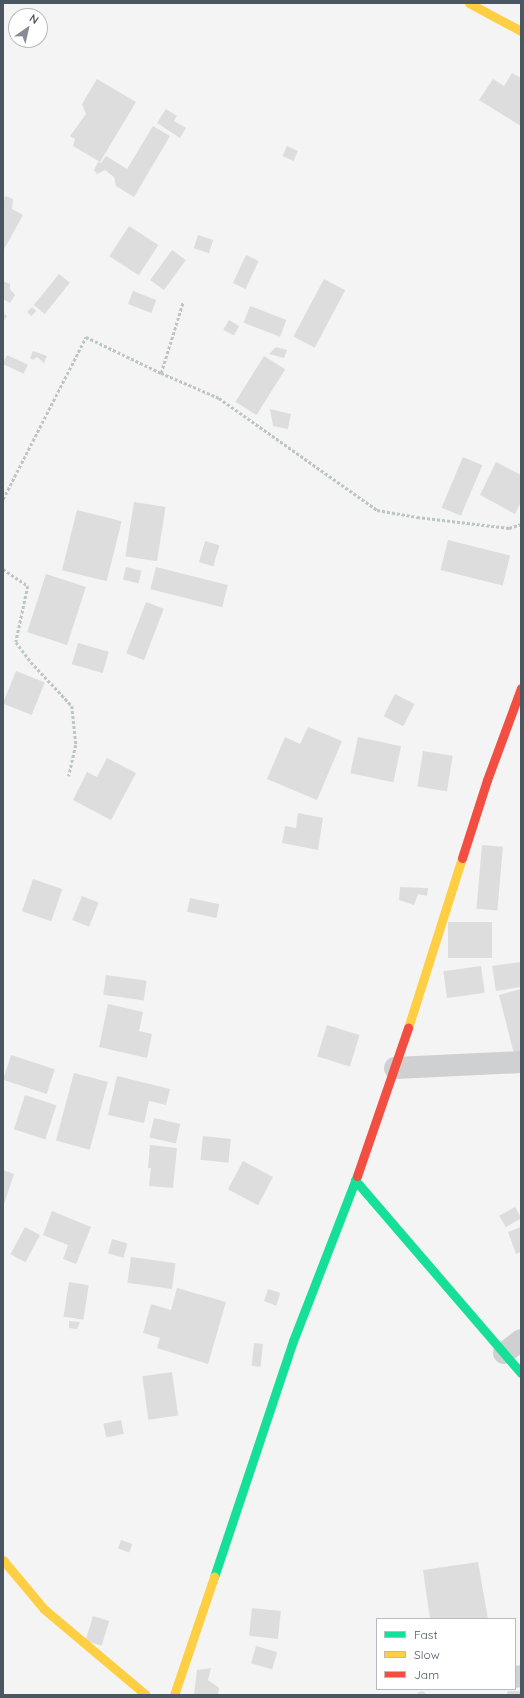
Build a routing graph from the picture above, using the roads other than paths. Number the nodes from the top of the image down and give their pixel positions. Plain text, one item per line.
1 (469, 3) edge
2 (521, 31) edge
3 (521, 688) edge
4 (521, 1062) edge
5 (395, 1068) junction
6 (355, 1180) junction
7 (521, 1340) edge
8 (504, 1353) junction
9 (521, 1374) edge
10 (3, 1560) edge
11 (146, 1695) edge
12 (174, 1695) edge

1 - 2 street
3 - 5 street
4 - 5 street
5 - 6 street
6 - 8 street
6 - 12 street
7 - 8 street
8 - 9 street
10 - 11 street

